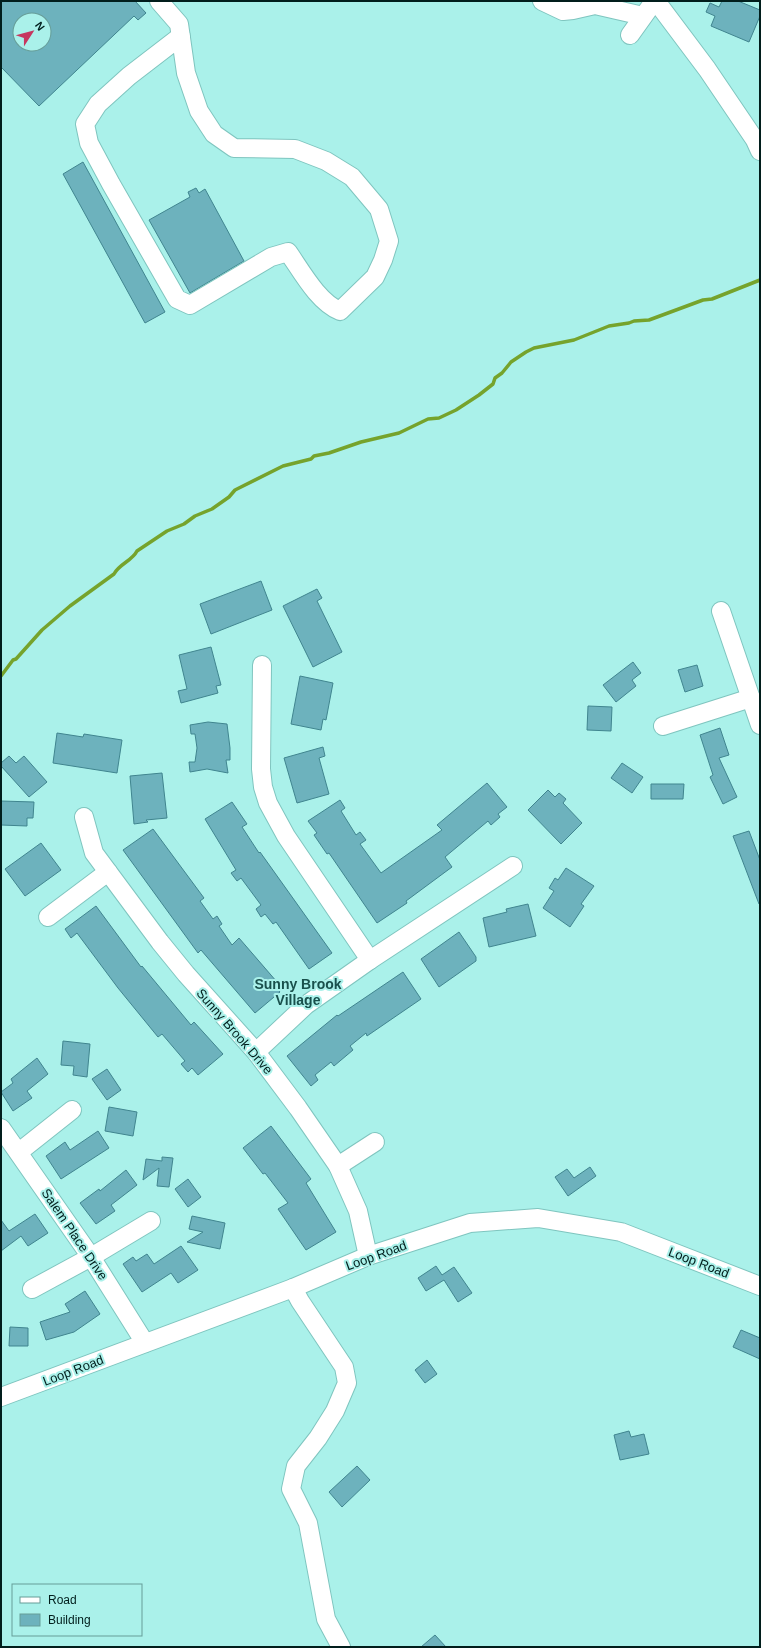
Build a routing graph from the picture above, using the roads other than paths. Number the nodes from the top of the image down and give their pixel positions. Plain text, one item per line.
1 (159, 1) edge
2 (542, 1) edge
3 (655, 1) edge
4 (594, 3) edge
5 (643, 16) junction
6 (630, 34) dead end
7 (181, 36) junction
8 (760, 151) edge
9 (721, 611) dead end
10 (262, 665) dead end
11 (751, 698) junction
12 (760, 725) edge
13 (663, 726) dead end
14 (84, 817) dead end
15 (513, 866) dead end
16 (108, 872) junction
17 (48, 917) dead end
18 (370, 960) junction
19 (256, 1052) junction
20 (72, 1110) dead end
21 (1, 1128) edge
22 (376, 1142) dead end
23 (19, 1152) junction
24 (338, 1166) junction
25 (151, 1221) dead end
26 (368, 1256) junction
27 (91, 1257) junction
28 (760, 1286) edge
29 (293, 1288) junction
30 (32, 1289) dead end
31 (145, 1342) junction
32 (1, 1397) edge
33 (341, 1647) edge

1 - 7 street
2 - 4 street
3 - 5 street
3 - 8 street
4 - 5 street
5 - 6 street
7 - 7 street
9 - 11 street
10 - 18 street
11 - 12 street
11 - 13 street
14 - 16 street, Sunny Brook Drive
15 - 18 street
16 - 17 street
16 - 19 street, Sunny Brook Drive
18 - 19 street
19 - 24 street, Sunny Brook Drive
20 - 23 street
21 - 23 street, Salem Place Drive
22 - 24 street
23 - 27 street, Salem Place Drive
24 - 26 street, Sunny Brook Drive
25 - 27 street
26 - 28 street, Loop Road
26 - 29 street, Loop Road
27 - 30 street
27 - 31 street, Salem Place Drive
29 - 31 street, Loop Road
29 - 33 street
31 - 32 street, Loop Road

